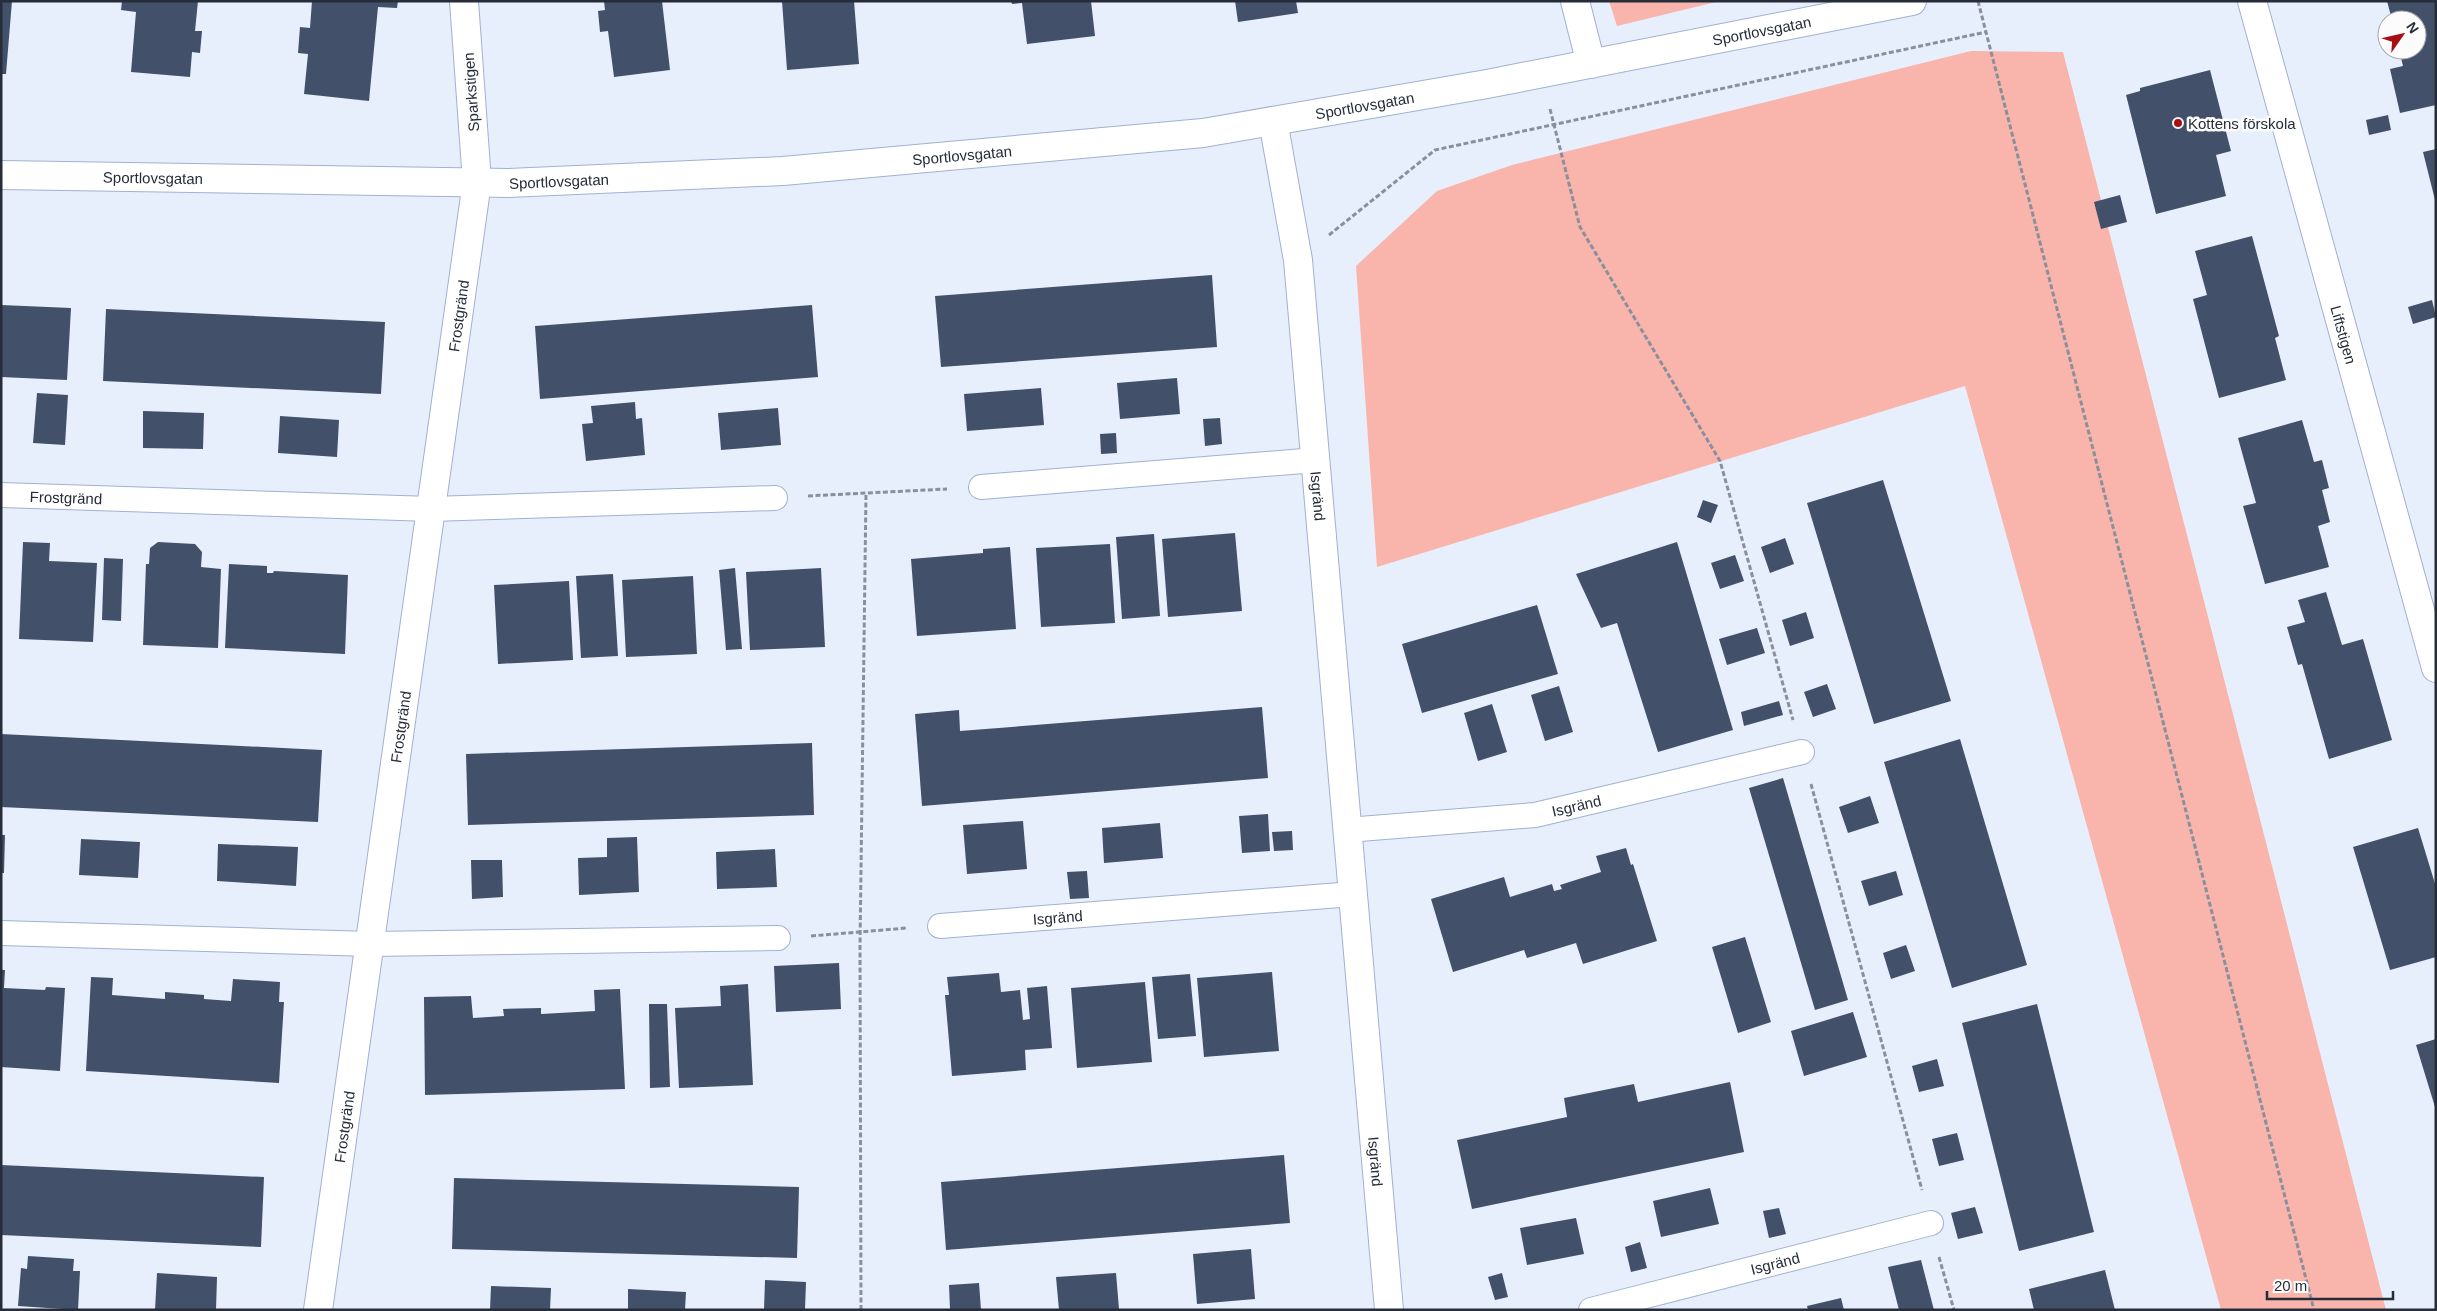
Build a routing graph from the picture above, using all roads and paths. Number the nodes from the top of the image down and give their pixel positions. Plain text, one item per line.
1 (464, 1) edge
2 (1575, 1) edge
3 (1912, 1) edge
4 (1978, 1) edge
5 (2252, 1) edge
6 (1986, 32) junction
7 (1591, 64) junction
8 (1541, 74) junction
9 (1274, 121) junction
10 (1, 175) edge
11 (478, 182) junction
12 (1298, 260) junction
13 (1316, 460) junction
14 (981, 487) joint
15 (866, 493) junction
16 (1, 495) edge
17 (775, 498) joint
18 (431, 509) junction
19 (2436, 668) edge
20 (1802, 752) junction
21 (1347, 830) junction
22 (1353, 894) junction
23 (940, 926) joint
24 (1, 933) edge
25 (778, 938) joint
26 (370, 944) junction
27 (1931, 1223) junction
28 (318, 1310) edge
29 (861, 1310) edge
30 (1389, 1310) edge
31 (1590, 1310) edge
32 (1954, 1310) edge
33 (2314, 1310) edge

1 - 11 street, Sparkstigen
2 - 7 street
3 - 7 street, Sportlovsgatan
4 - 6 path
5 - 19 street, Liftstigen
6 - 12 path
6 - 33 path
7 - 8 street, Sportlovsgatan
8 - 9 street, Sportlovsgatan
8 - 20 path
9 - 11 street, Sportlovsgatan
9 - 12 street, Isgränd
10 - 11 street, Sportlovsgatan
11 - 18 street, Frostgränd
12 - 13 street, Isgränd
13 - 14 lane, Isgränd
13 - 21 street, Isgränd
14 - 15 path
15 - 17 path
15 - 29 path
16 - 18 lane, Frostgränd
17 - 18 lane, Frostgränd
18 - 26 street, Frostgränd
20 - 21 lane, Isgränd
20 - 27 path
21 - 22 street, Isgränd
22 - 23 lane, Isgränd
22 - 30 street, Isgränd
23 - 25 path
24 - 26 lane
25 - 26 lane
26 - 28 street, Frostgränd
27 - 31 lane, Isgränd
27 - 32 path

